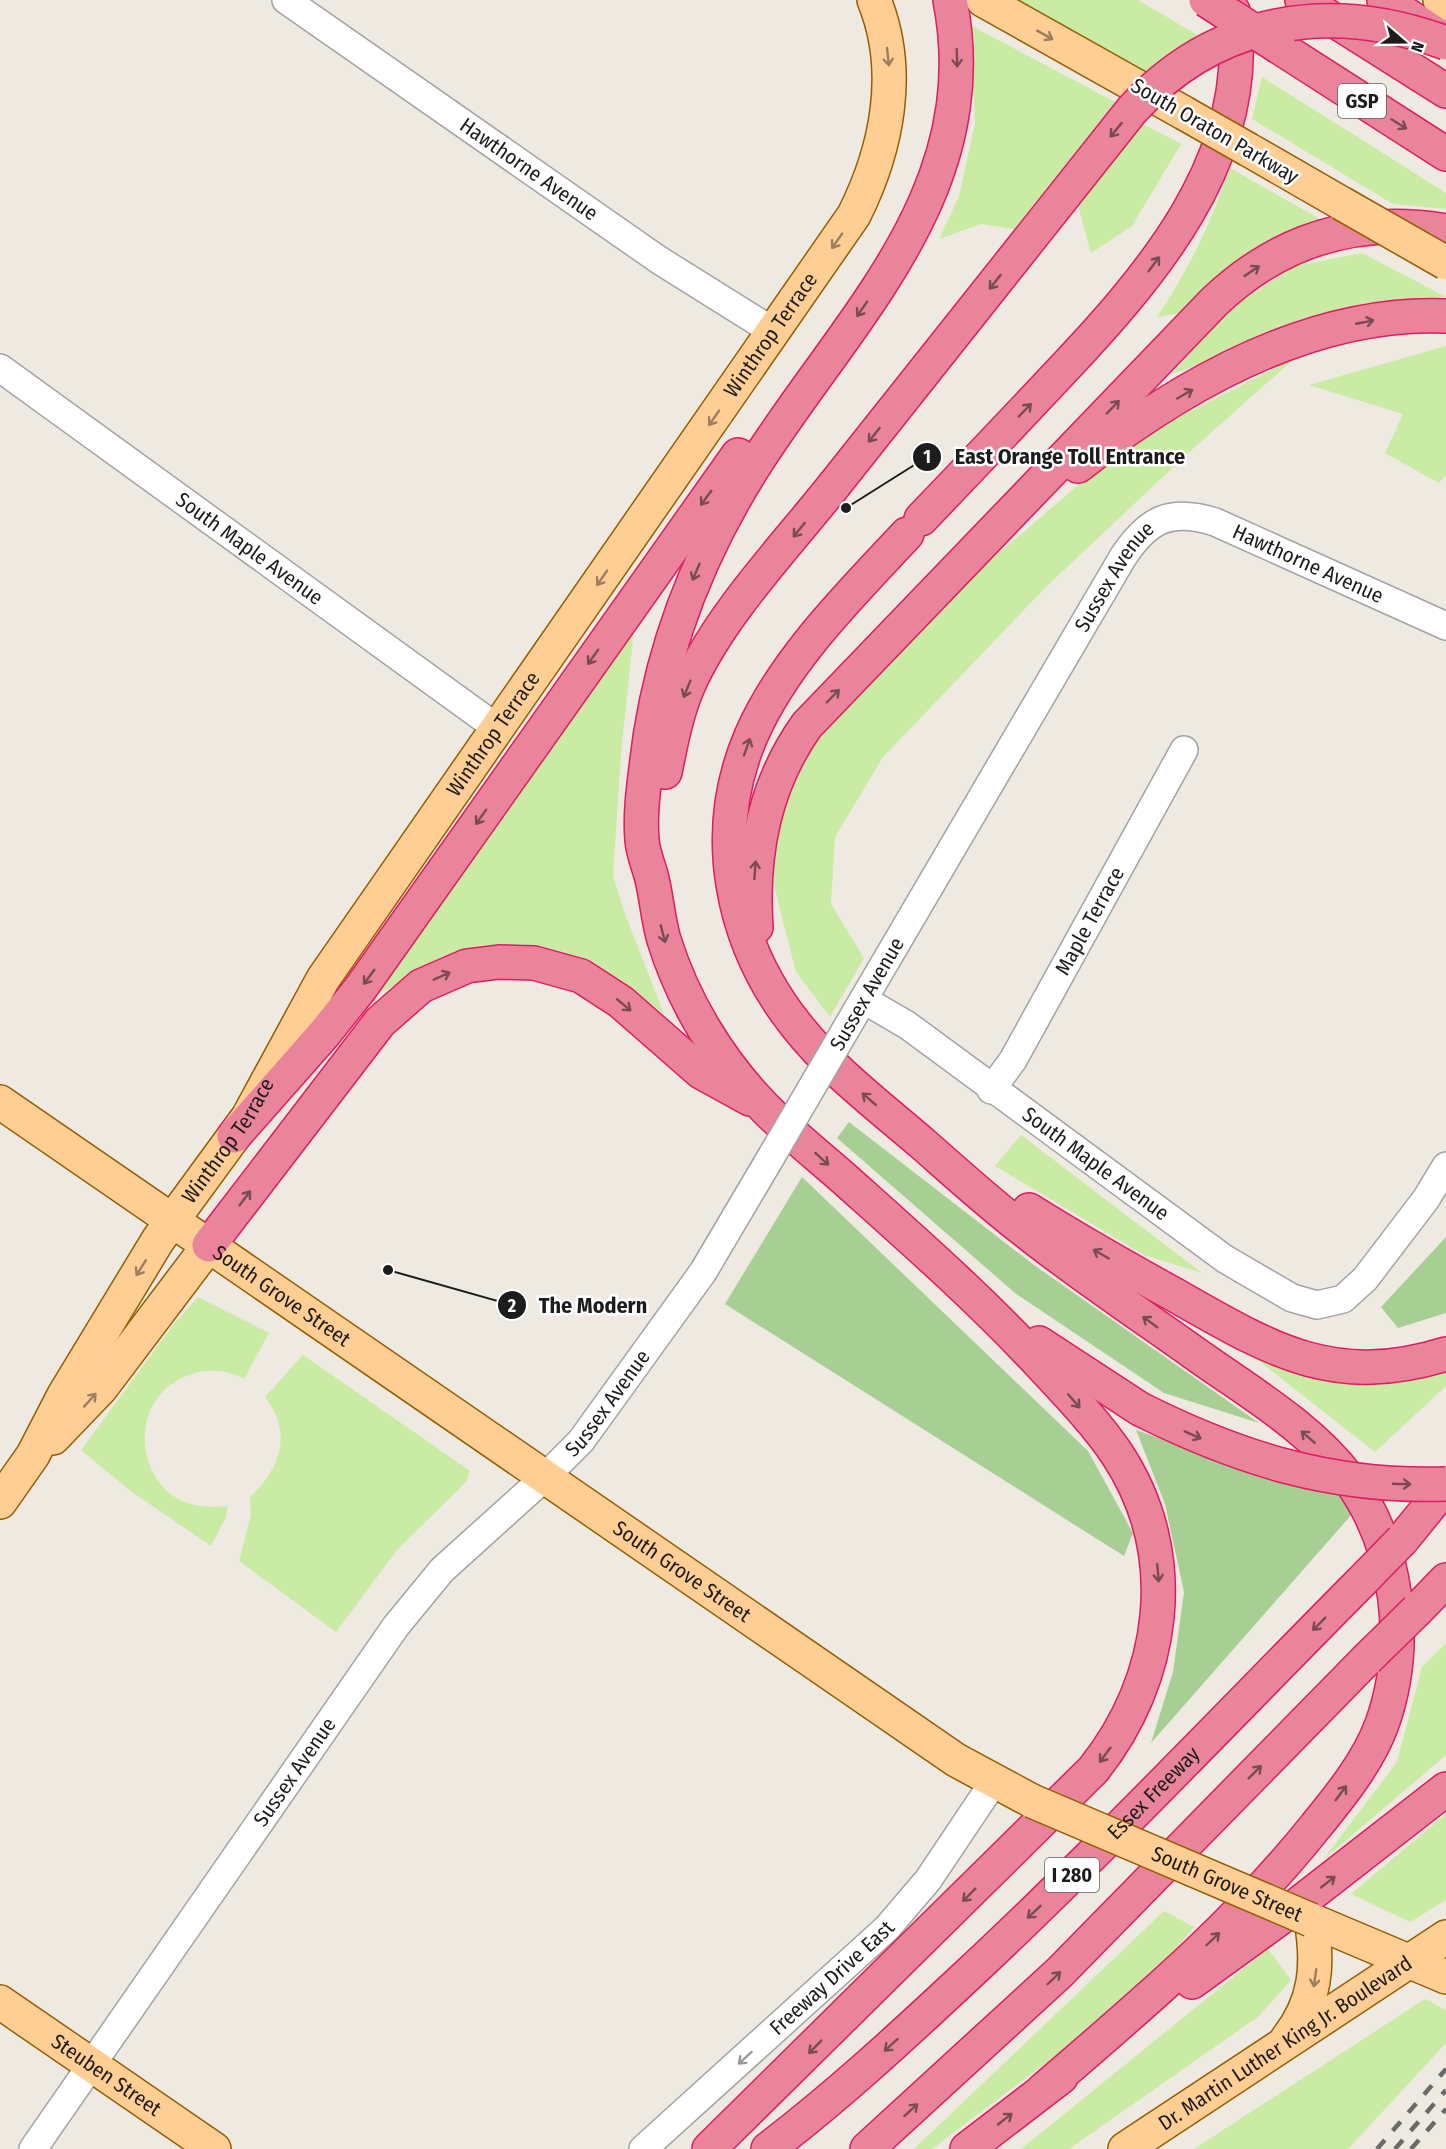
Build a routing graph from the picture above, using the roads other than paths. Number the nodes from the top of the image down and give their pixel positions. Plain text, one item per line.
1 (286, 0) edge
2 (874, 0) edge
3 (950, 0) edge
4 (1206, 0) edge
5 (1231, 0) edge
6 (1302, 0) edge
7 (1384, 0) edge
8 (1440, 0) edge
9 (988, 3) edge
10 (1446, 4) edge
11 (1446, 42) edge
12 (1446, 91) edge
13 (1446, 154) edge
14 (1446, 231) edge
15 (1446, 263) edge
16 (1446, 316) edge
17 (774, 332) junction
18 (0, 368) edge
19 (790, 413) junction
20 (1166, 517) joint
21 (941, 586) junction
22 (1446, 626) edge
23 (497, 728) junction
24 (1184, 750) dead end
25 (651, 877) junction
26 (761, 970) junction
27 (864, 1000) junction
28 (992, 1090) junction
29 (0, 1102) edge
30 (762, 1106) junction
31 (234, 1136) junction
32 (914, 1136) junction
33 (1446, 1166) edge
34 (172, 1219) junction
35 (209, 1245) junction
36 (977, 1297) junction
37 (1216, 1318) junction
38 (1446, 1331) edge
39 (1446, 1354) edge
40 (33, 1455) junction
41 (545, 1477) junction
42 (1446, 1485) edge
43 (1446, 1496) edge
44 (0, 1502) edge
45 (1402, 1540) junction
46 (1446, 1580) edge
47 (993, 1783) junction
48 (1446, 1789) edge
49 (1311, 1920) junction
50 (1446, 1937) edge
51 (1410, 1962) junction
52 (1446, 1977) edge
53 (0, 2002) edge
54 (1276, 2050) junction
55 (92, 2064) junction
56 (1043, 2090) junction
57 (33, 2149) edge
58 (214, 2149) edge
59 (643, 2149) edge
60 (709, 2149) edge
61 (768, 2149) edge
62 (867, 2149) edge
63 (967, 2149) edge
64 (1125, 2149) edge

1 - 17 street, Hawthorne Avenue
2 -> 17 main road, Winthrop Terrace
3 -> 19 highway
4 -> 13 highway, GSP, bridge
26 -> 5 highway
6 - 12 highway, GSP
7 - 11 highway
8 - 10 main road
9 -> 15 main road, South Oraton Parkway, bridge
11 -> 25 highway, bridge
21 -> 14 highway
21 -> 16 highway
17 -> 23 main road, Winthrop Terrace
18 - 23 street, South Maple Avenue
19 -> 25 highway
19 -> 31 highway
20 - 22 street, Hawthorne Avenue
20 - 27 street, Sussex Avenue
26 -> 21 highway
23 - 31 main road, Winthrop Terrace
24 - 28 street, Maple Terrace
25 -> 30 highway
32 -> 26 highway
27 - 28 street, South Maple Avenue
27 - 41 street, Sussex Avenue, bridge
28 - 33 street, South Maple Avenue
29 - 34 main road, South Grove Street
35 -> 30 highway
30 -> 36 highway
31 - 34 main road, Winthrop Terrace
37 -> 32 highway
56 -> 32 highway
34 - 35 main road, South Grove Street
34 -> 40 main road, Winthrop Terrace
40 -> 35 main road, Winthrop Terrace
35 - 41 main road, South Grove Street
36 -> 42 highway, bridge
36 -> 60 highway
37 - 38 highway
37 - 39 highway
40 - 44 main road, Winthrop Terrace
41 - 47 main road, South Grove Street
41 - 55 street, Sussex Avenue
42 - 45 highway
43 - 45 highway, Essex Freeway / I 280
45 -> 61 highway, Essex Freeway / I 280, bridge
62 -> 46 highway, I 280, bridge
47 - 49 main road, South Grove Street, bridge
47 -> 59 street, Freeway Drive East
56 -> 48 highway
49 - 51 main road, South Grove Street
49 -> 54 main road
50 - 51 main road, Dr. Martin Luther King Jr. Boulevard
51 - 52 main road, South Grove Street
51 - 54 main road, Dr. Martin Luther King Jr. Boulevard
53 - 55 main road, Steuben Street
54 - 64 main road, Dr. Martin Luther King Jr. Boulevard
55 - 57 street, Sussex Avenue
55 - 58 main road, Steuben Street
63 -> 56 highway

